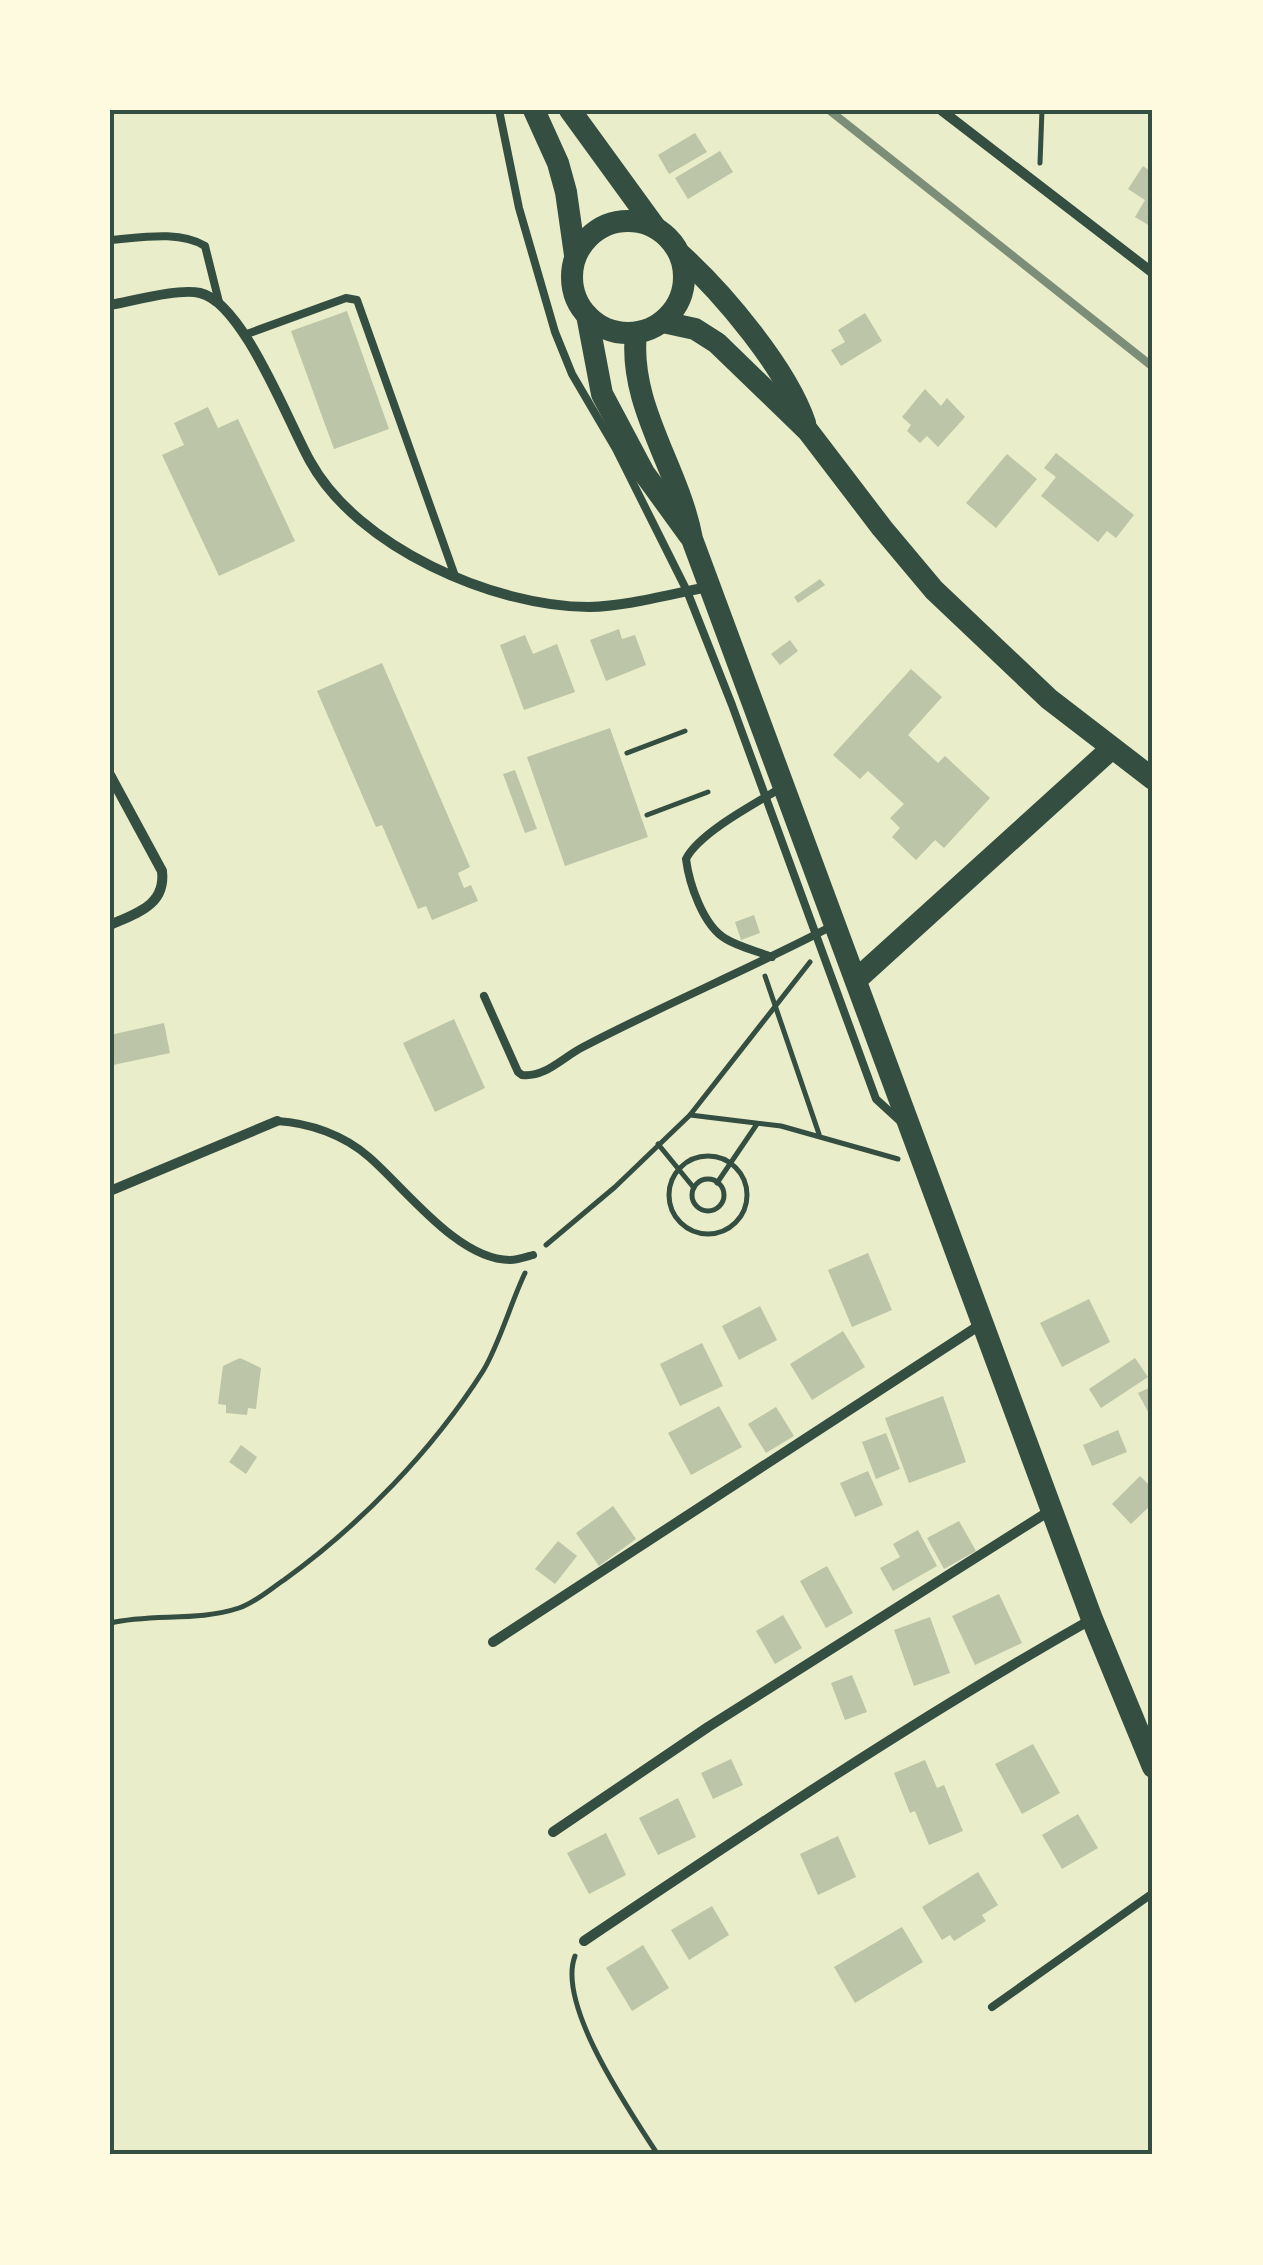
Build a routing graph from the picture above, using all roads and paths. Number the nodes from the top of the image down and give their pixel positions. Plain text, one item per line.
1 (499, 110) edge
2 (534, 110) edge
3 (570, 110) edge
4 (940, 110) edge
5 (1042, 110) edge
6 (1038, 186) junction
7 (655, 227) junction
8 (110, 240) edge
9 (576, 254) junction
10 (680, 255) junction
11 (1153, 273) edge
12 (218, 302) junction
13 (110, 305) edge
14 (587, 315) junction
15 (663, 322) junction
16 (636, 332) junction
17 (244, 335) junction
18 (808, 431) junction
19 (692, 540) junction
20 (455, 576) junction
21 (698, 589) junction
22 (685, 730) dead end
23 (1111, 749) junction
24 (626, 752) dead end
25 (110, 776) edge
26 (1153, 778) edge
27 (708, 792) dead end
28 (775, 792) junction
29 (647, 814) dead end
30 (110, 926) edge
31 (826, 929) junction
32 (819, 952) dead end
33 (774, 958) junction
34 (762, 963) junction
35 (856, 980) junction
36 (484, 996) dead end
37 (774, 1004) junction
38 (690, 1115) junction
39 (278, 1120) joint
40 (757, 1124) junction
41 (911, 1131) junction
42 (819, 1134) junction
43 (658, 1144) junction
44 (730, 1162) junction
45 (925, 1168) junction
46 (678, 1170) junction
47 (718, 1183) junction
48 (694, 1188) junction
49 (110, 1192) edge
50 (533, 1256) junction
51 (984, 1322) junction
52 (1051, 1510) junction
53 (1092, 1619) junction
54 (110, 1622) edge
55 (493, 1642) dead end
56 (1153, 1766) edge
57 (552, 1832) dead end
58 (1153, 1892) edge
59 (584, 1941) joint
60 (992, 2007) dead end
61 (658, 2155) edge

1 - 21 lane
2 - 9 main road
3 - 7 main road
4 - 6 street
5 - 6 path
6 - 11 street
7 - 9 main road
7 - 10 main road
8 - 12 lane
9 - 14 main road
10 - 15 main road
10 - 18 main road
12 - 13 street
12 - 17 street
14 - 16 main road
14 - 19 main road
15 - 16 main road
15 - 18 main road
16 - 19 main road
17 - 20 street
17 - 20 lane
18 - 23 main road
19 - 21 main road
20 - 21 street
21 - 28 main road
22 - 24 path
23 - 26 main road
23 - 35 main road
25 - 30 street
27 - 29 path
28 - 31 main road
28 - 33 lane
31 - 33 lane
31 - 35 main road
31 - 41 lane
32 - 37 path
33 - 34 lane
34 - 36 lane
34 - 37 path
35 - 41 main road
37 - 38 path
37 - 42 path
38 - 40 path
38 - 43 path
39 - 49 street
39 - 50 lane
40 - 42 path
40 - 44 path
41 - 45 main road
42 - 45 path
43 - 46 path
43 - 50 path
44 - 46 path
44 - 46 path
44 - 47 path
45 - 51 main road
46 - 48 path
47 - 48 path
47 - 48 path
50 - 54 path
51 - 52 main road
51 - 55 street
52 - 53 main road
52 - 57 street
53 - 56 main road
53 - 59 street
58 - 60 lane
59 - 61 path

